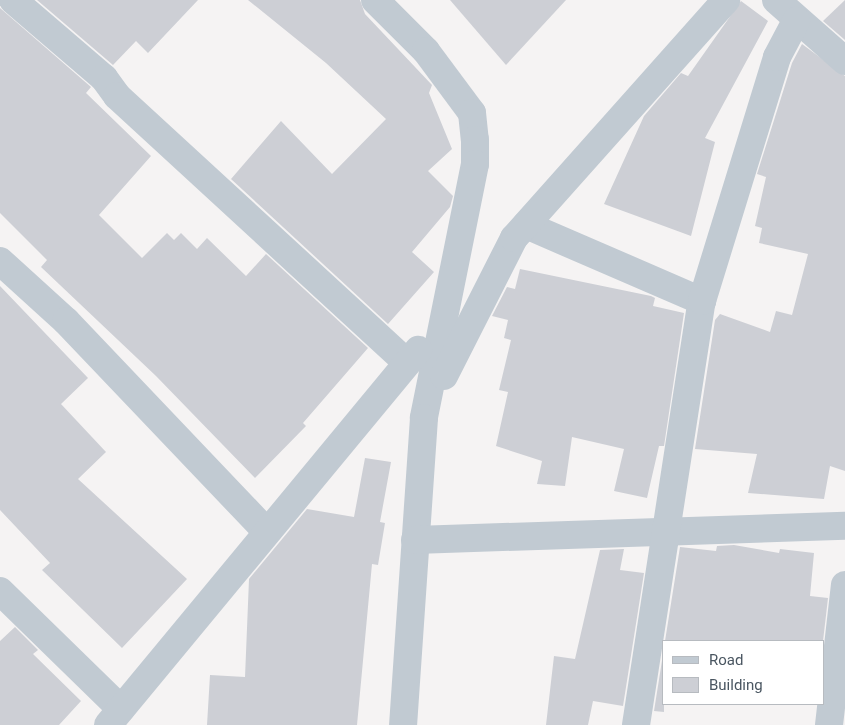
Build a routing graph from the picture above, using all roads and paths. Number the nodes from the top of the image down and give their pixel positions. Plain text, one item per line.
1 (12, 0) edge
2 (375, 0) edge
3 (726, 0) edge
4 (776, 0) edge
5 (796, 20) junction
6 (845, 61) edge
7 (526, 225) junction
8 (0, 261) edge
9 (702, 301) junction
10 (444, 320) junction
11 (407, 363) junction
12 (424, 418) junction
13 (845, 526) edge
14 (267, 532) junction
15 (665, 532) junction
16 (416, 540) junction
17 (845, 585) edge
18 (0, 591) edge
19 (115, 717) edge
20 (403, 725) edge
21 (636, 725) edge
22 (829, 725) edge

1 - 11 street
2 - 10 street
3 - 7 street
4 - 5 street
5 - 6 street
5 - 9 street
7 - 9 street
7 - 12 street
8 - 14 street
9 - 15 street
10 - 11 street
10 - 12 street
11 - 14 street
12 - 16 street
13 - 15 street
14 - 19 street
15 - 16 street
15 - 21 street
16 - 20 street
17 - 22 street
18 - 19 street

